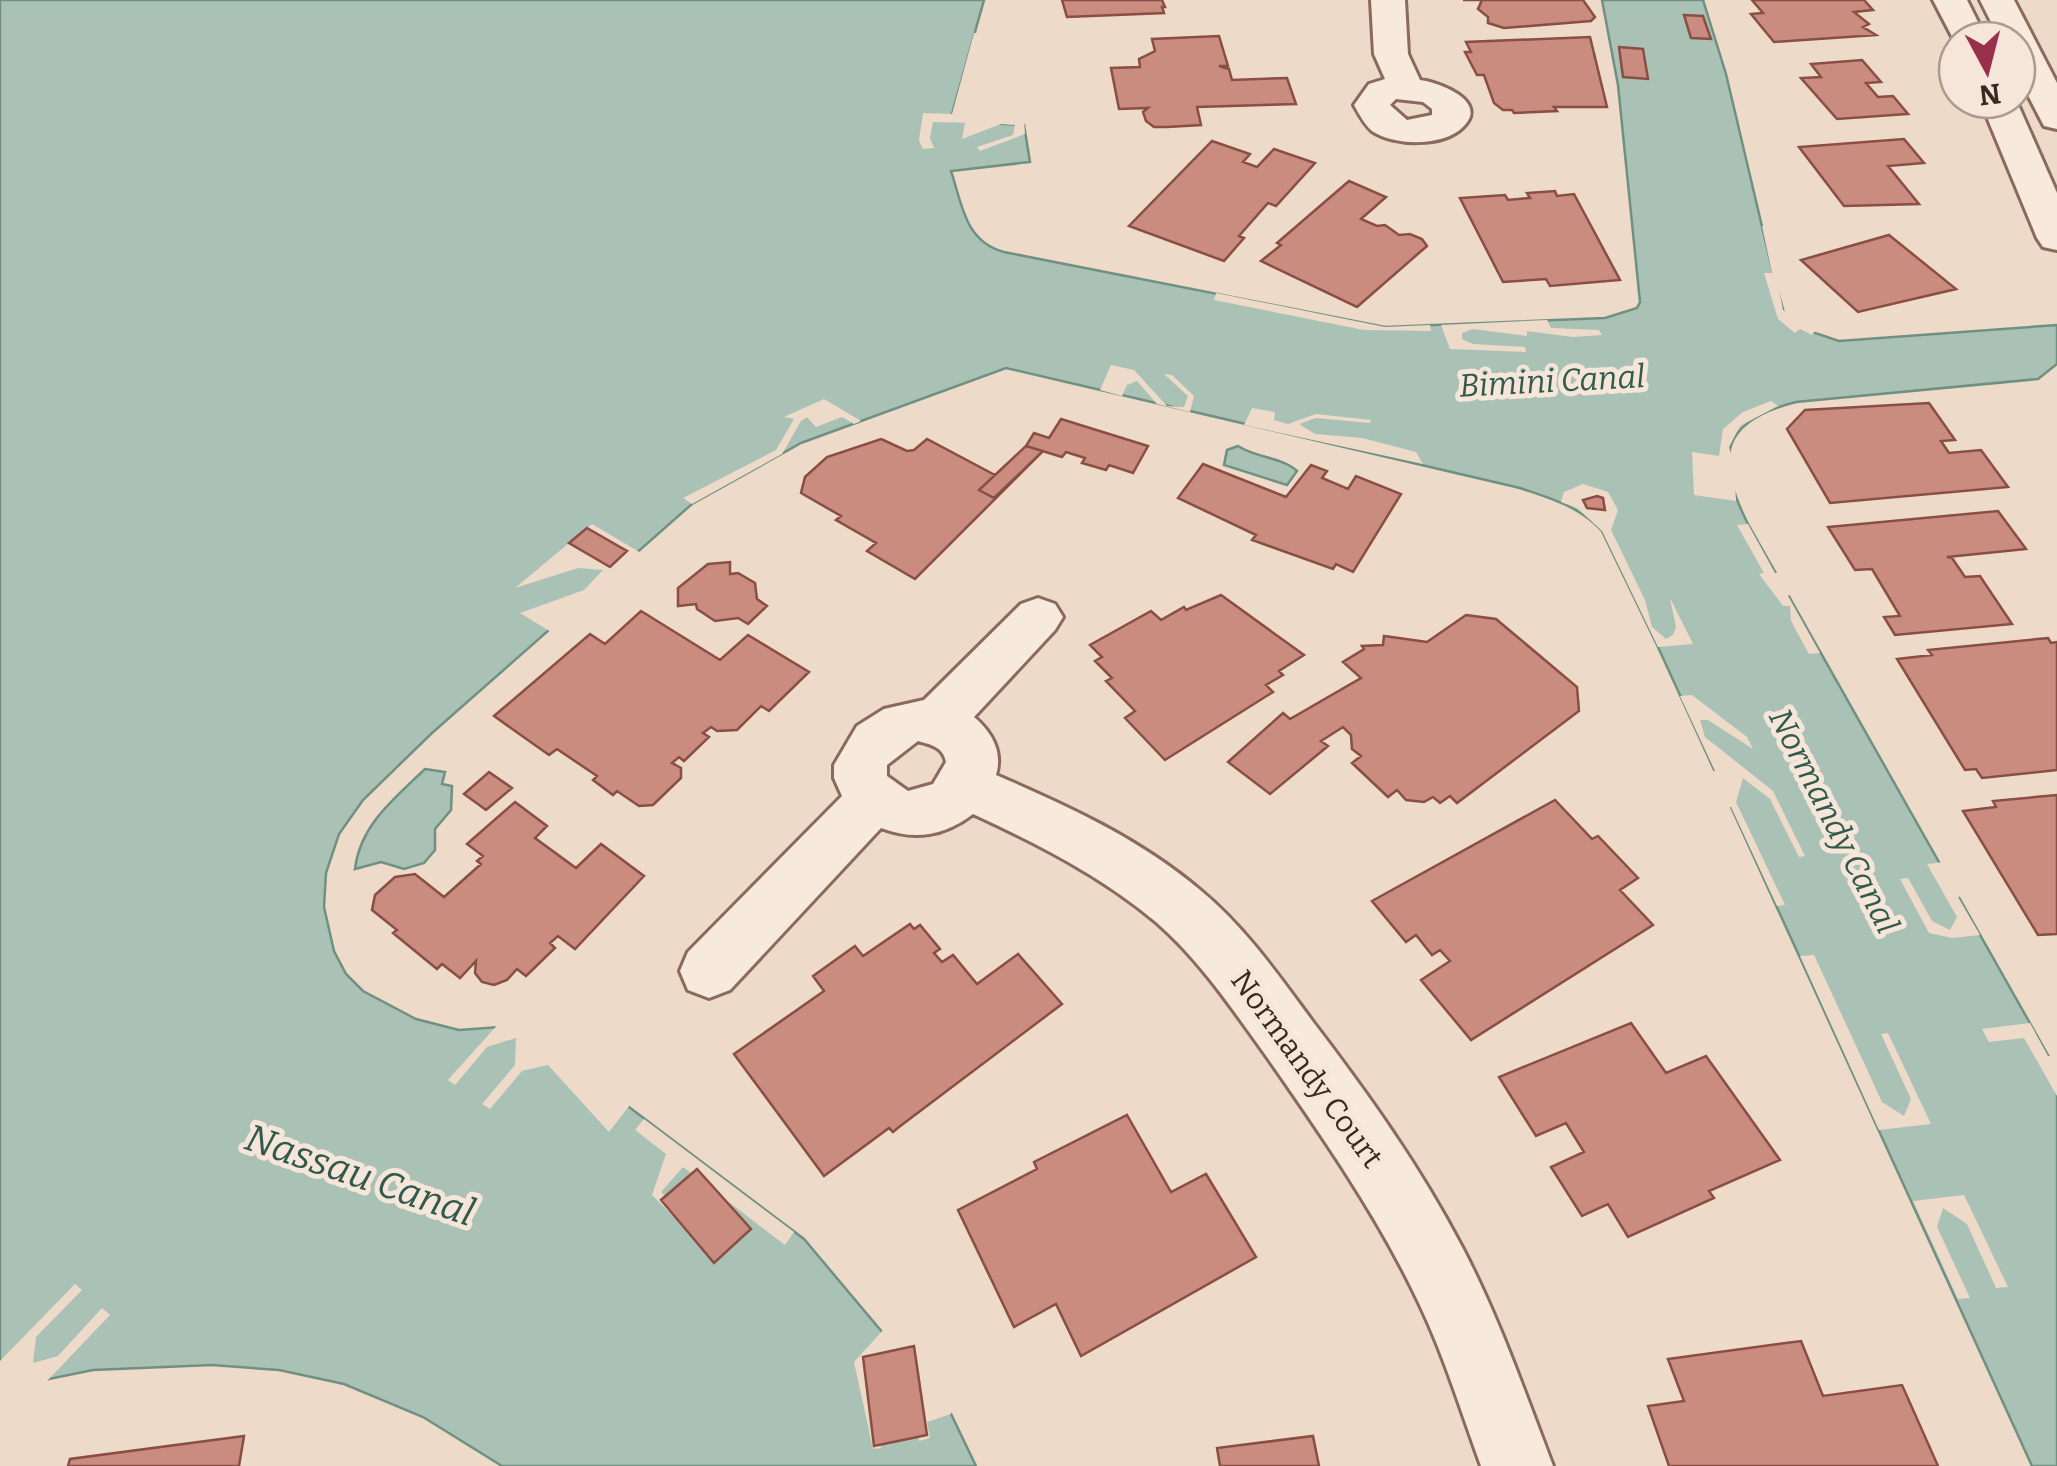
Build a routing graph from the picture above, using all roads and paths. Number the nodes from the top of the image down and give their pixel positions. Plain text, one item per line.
1 (1388, 0) edge
2 (1997, 0) edge
3 (2038, 84) edge
4 (2057, 118) edge
5 (2007, 120) edge
6 (1462, 127) dead end
7 (2057, 238) edge
8 (1038, 617) dead end
9 (936, 721) junction
10 (968, 787) junction
11 (875, 798) junction
12 (709, 971) dead end
13 (1517, 1466) edge

1 - 6 street
2 - 3 street
3 - 4 street
5 - 7 street
8 - 9 street
9 - 10 street
9 - 11 street
10 - 11 street
10 - 13 street, Normandy Court
11 - 12 street

